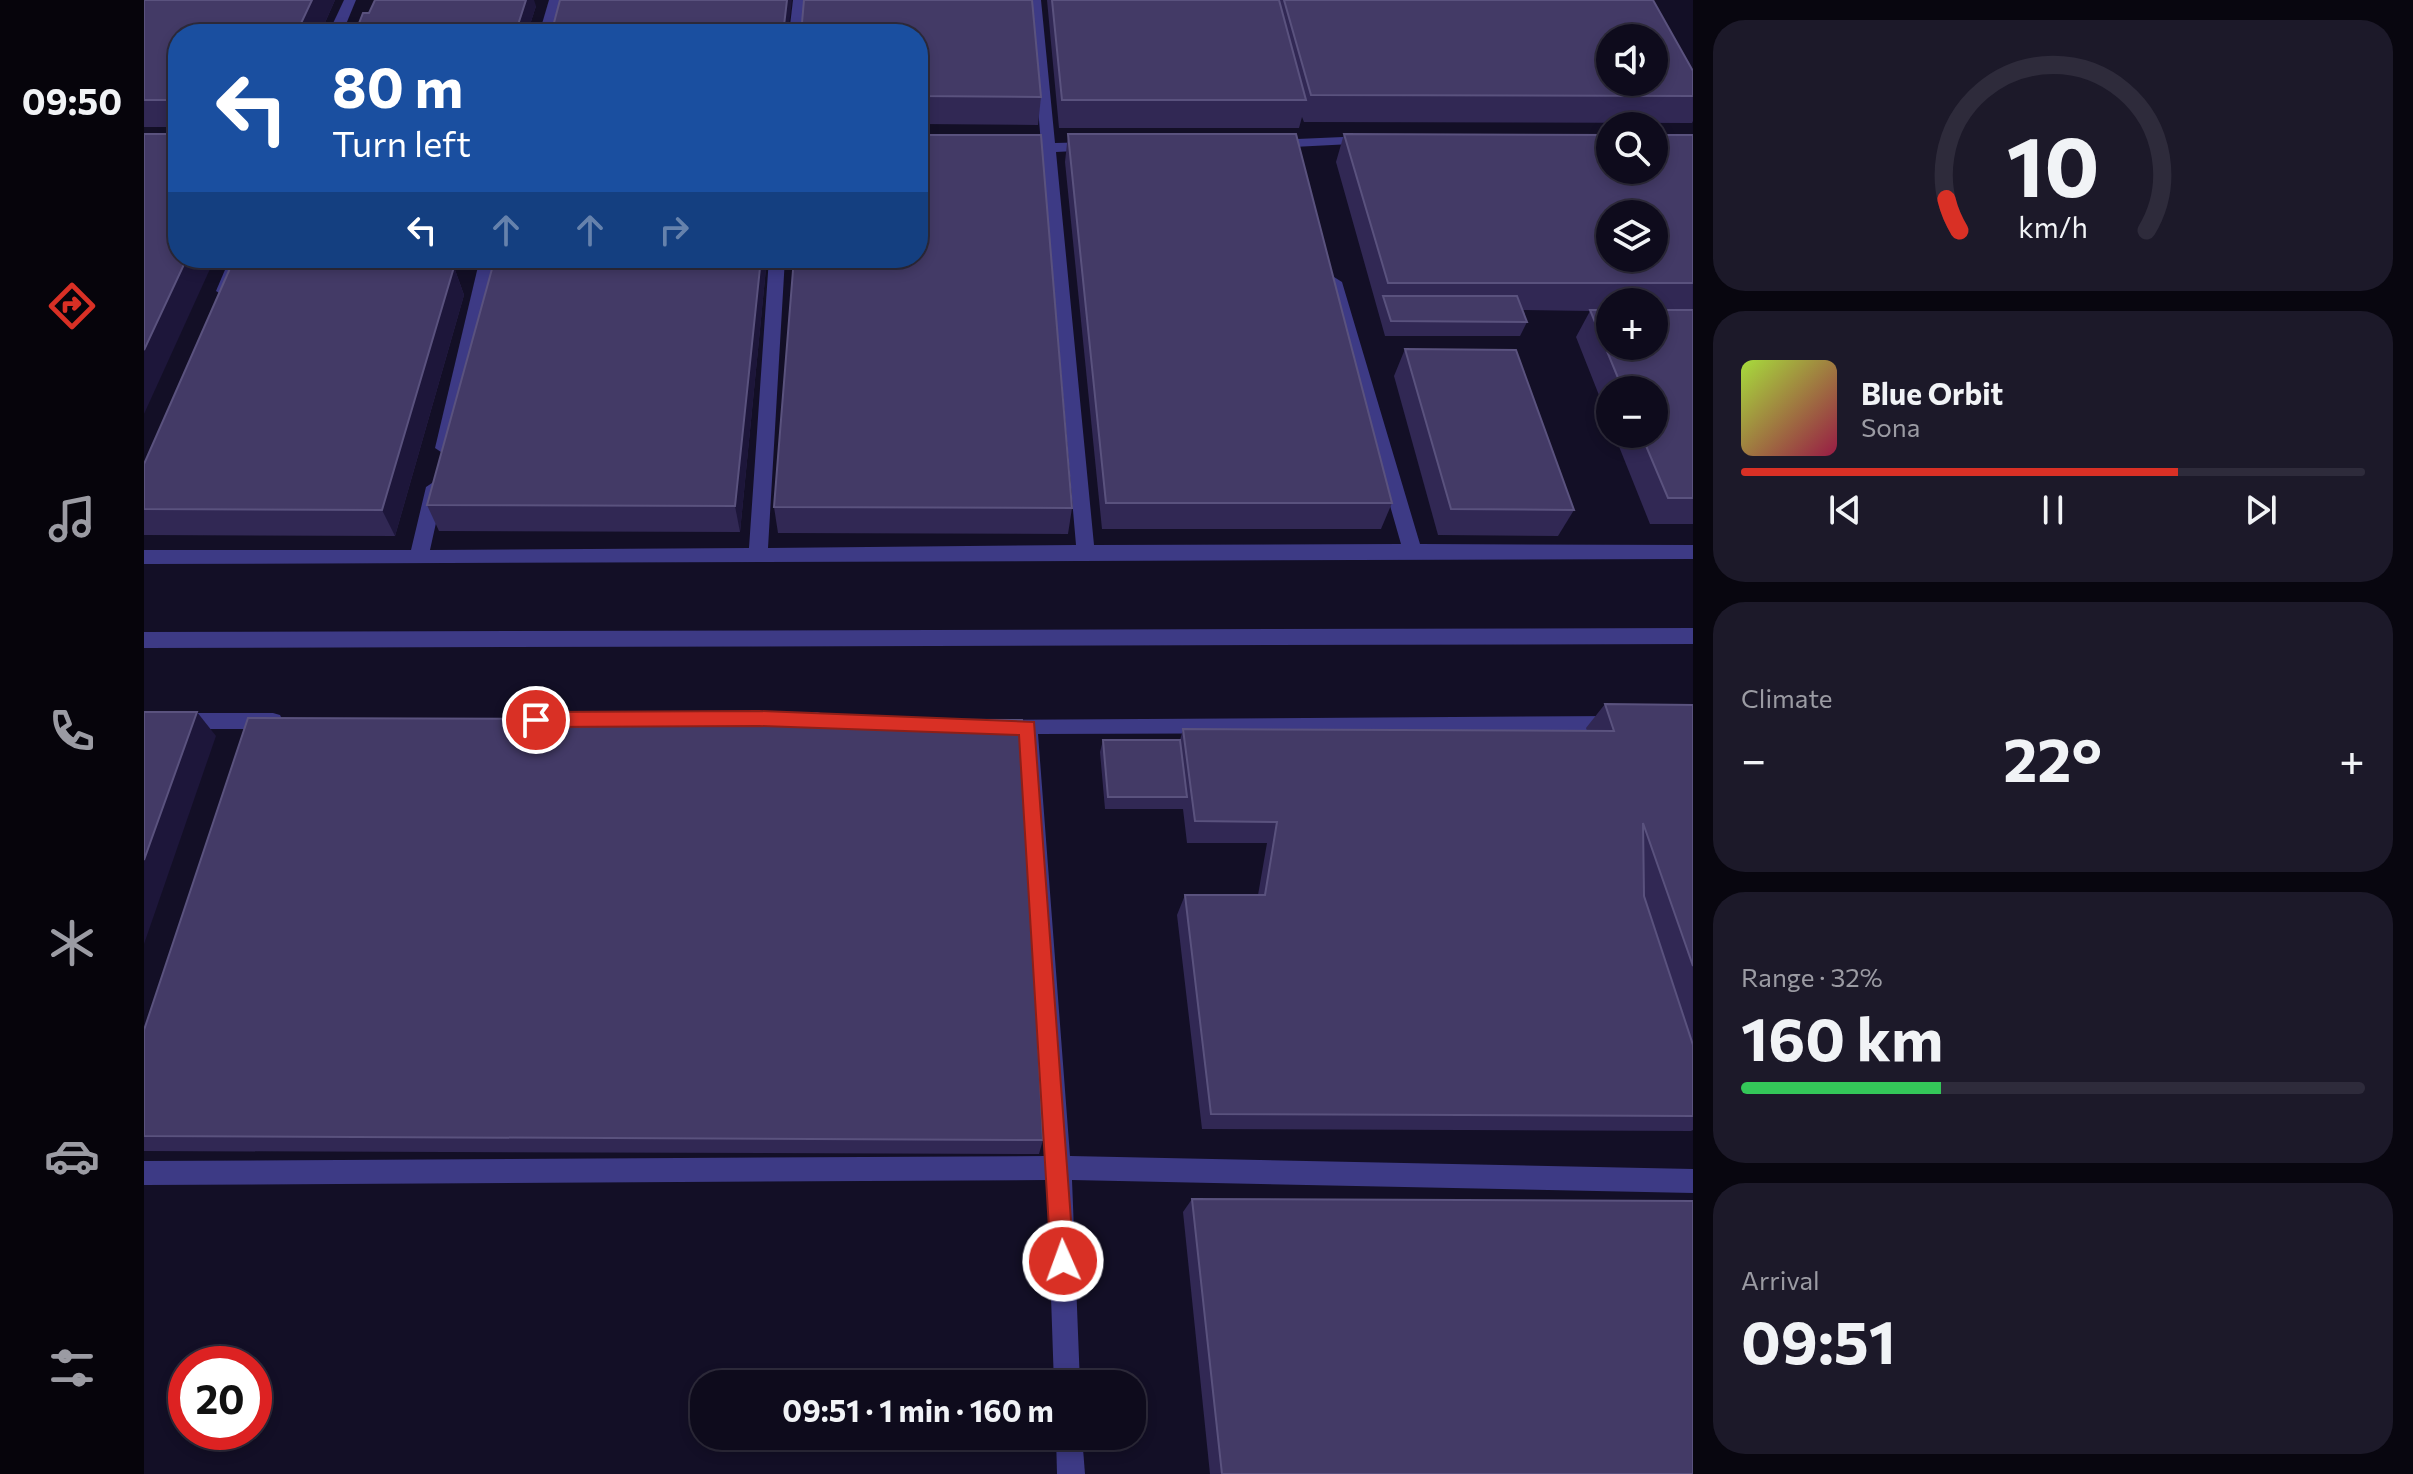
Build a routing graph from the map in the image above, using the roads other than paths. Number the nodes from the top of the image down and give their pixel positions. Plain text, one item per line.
1 (350, 0) edge
2 (555, 0) edge
3 (799, 0) edge
4 (1035, 0) edge
5 (339, 24) edge
6 (549, 24) edge
7 (797, 24) edge
8 (1385, 139) edge
9 (1263, 144) edge
10 (1112, 145) edge
11 (1051, 148) junction
12 (992, 149) edge
13 (1328, 264) edge
14 (234, 268) edge
15 (486, 268) edge
16 (776, 268) edge
17 (213, 314) edge
18 (1412, 549) junction
19 (1693, 552) edge
20 (1086, 554) junction
21 (758, 556) junction
22 (144, 557) edge
23 (419, 557) junction
24 (1693, 636) edge
25 (144, 640) edge
26 (600, 719) edge
27 (144, 721) edge
28 (298, 721) edge
29 (838, 721) edge
30 (1630, 723) edge
31 (980, 726) edge
32 (1028, 727) junction
33 (1059, 1168) junction
34 (144, 1173) edge
35 (1693, 1181) edge
36 (1066, 1370) edge
37 (1070, 1450) edge
38 (1071, 1474) edge

1 - 5 street
2 - 6 street
3 - 7 street
4 - 11 street
8 - 9 street
10 - 11 street
11 - 12 street
11 - 20 street
13 - 18 street
14 - 17 street
15 - 23 street
16 - 21 street
18 - 19 street
18 - 20 street
20 - 21 street
21 - 23 street
22 - 23 street
24 - 25 street
26 - 29 street
27 - 28 street
30 - 32 street
31 - 32 street
32 - 33 street
33 - 34 street
33 - 35 street
33 - 36 street
37 - 38 street

